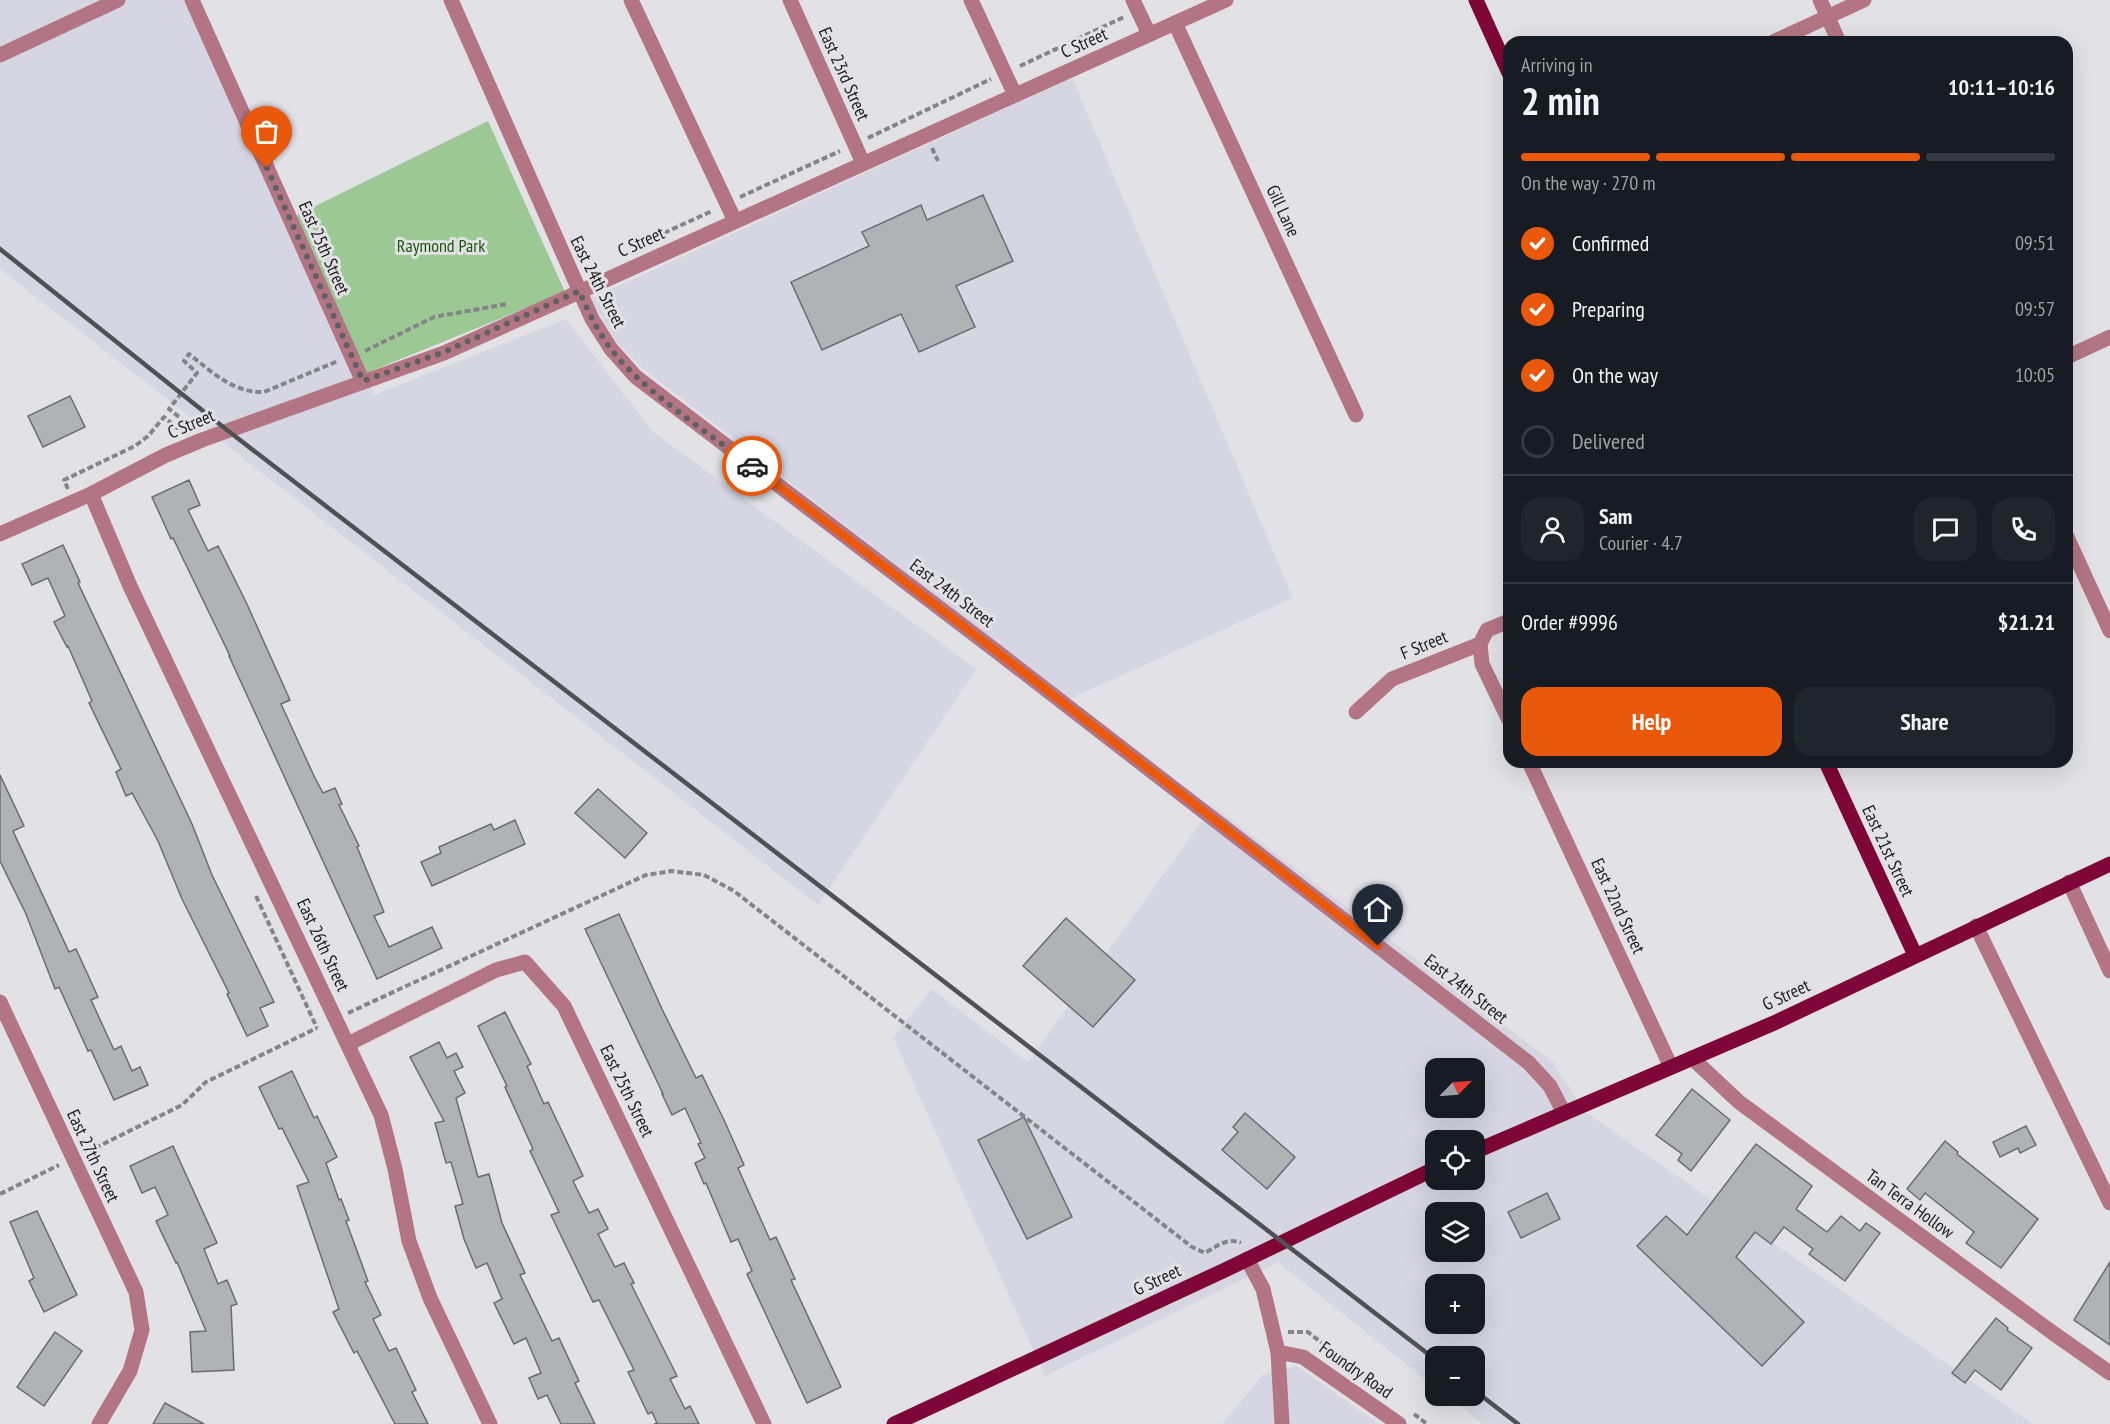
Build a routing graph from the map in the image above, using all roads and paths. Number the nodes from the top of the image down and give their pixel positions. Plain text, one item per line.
1 (118, 0) edge
2 (192, 0) edge
3 (450, 0) edge
4 (631, 0) edge
5 (790, 0) edge
6 (971, 0) edge
7 (1226, 0) edge
8 (1476, 0) edge
9 (1820, 0) edge
10 (1864, 0) edge
11 (1135, 5) edge
12 (1827, 17) junction
13 (1175, 23) junction
14 (1149, 34) junction
15 (1786, 36) edge
16 (1836, 36) edge
17 (0, 56) edge
18 (1503, 60) edge
19 (1005, 73) junction
20 (1015, 95) junction
21 (854, 144) junction
22 (863, 163) junction
23 (726, 204) junction
24 (735, 221) junction
25 (654, 237) dead end
26 (579, 291) junction
27 (511, 302) dead end
28 (2110, 337) edge
29 (2073, 354) edge
30 (351, 356) junction
31 (363, 381) junction
32 (1356, 415) dead end
33 (91, 494) junction
34 (73, 502) junction
35 (0, 534) edge
36 (2073, 550) edge
37 (1503, 623) edge
38 (2110, 631) edge
39 (1480, 644) junction
40 (1503, 708) edge
41 (1356, 712) dead end
42 (1531, 768) edge
43 (1829, 768) edge
44 (2110, 864) edge
45 (2069, 882) junction
46 (252, 889) dead end
47 (1976, 926) junction
48 (1915, 955) junction
49 (2110, 971) edge
50 (0, 1002) edge
51 (336, 1019) junction
52 (317, 1028) junction
53 (348, 1044) junction
54 (1692, 1058) junction
55 (1671, 1067) junction
56 (1564, 1113) junction
57 (1485, 1147) edge
58 (73, 1159) junction
59 (1425, 1173) edge
60 (0, 1194) edge
61 (2110, 1203) edge
62 (1254, 1256) junction
63 (1285, 1322) dead end
64 (1278, 1352) junction
65 (2110, 1373) edge
66 (1374, 1383) dead end
67 (1409, 1410) dead end
68 (99, 1424) edge
69 (490, 1424) edge
70 (764, 1424) edge
71 (894, 1424) edge
72 (1282, 1424) edge
73 (1399, 1424) edge
74 (1427, 1424) edge

1 - 17 street
2 - 30 street, East 25th Street
3 - 26 street, East 24th Street
4 - 23 street
5 - 21 street, East 23rd Street
6 - 19 street
7 - 13 street, C Street
8 - 18 main road
9 - 12 street
10 - 12 street
11 - 14 street
11 - 19 path
12 - 15 street
12 - 16 street
13 - 14 street, C Street
13 - 32 street, Gill Lane
14 - 20 street, C Street
19 - 20 street
19 - 21 path
20 - 22 street, C Street
21 - 22 street, East 23rd Street
21 - 23 path
22 - 24 street, C Street
23 - 24 street
23 - 25 path
24 - 26 street, C Street
26 - 31 street, C Street
26 - 56 street, East 24th Street
27 - 30 path
28 - 29 street
30 - 31 street, East 25th Street
30 - 34 path
31 - 33 street, C Street
33 - 34 street, C Street
33 - 51 street, East 26th Street
34 - 35 street, C Street
36 - 38 street
37 - 39 street, F Street
39 - 40 street
39 - 41 street, F Street
42 - 55 street, East 22nd Street
43 - 48 main road, East 21st Street
44 - 45 main road, G Street
45 - 47 main road, G Street
45 - 49 street
46 - 52 path
47 - 48 main road, G Street
47 - 61 street
48 - 54 main road, G Street
50 - 58 street, East 27th Street
51 - 52 path
51 - 53 street, East 26th Street
51 - 62 path
52 - 58 path
53 - 69 street, East 26th Street
53 - 70 street, East 25th Street
54 - 55 main road, G Street
54 - 65 street, Tan Terra Hollow
55 - 56 main road, G Street
56 - 57 main road, G Street
58 - 60 path
58 - 68 street, East 27th Street
59 - 62 main road, G Street
62 - 64 street
62 - 71 main road, G Street
63 - 66 path
64 - 72 street
64 - 73 street, Foundry Road
67 - 74 path

